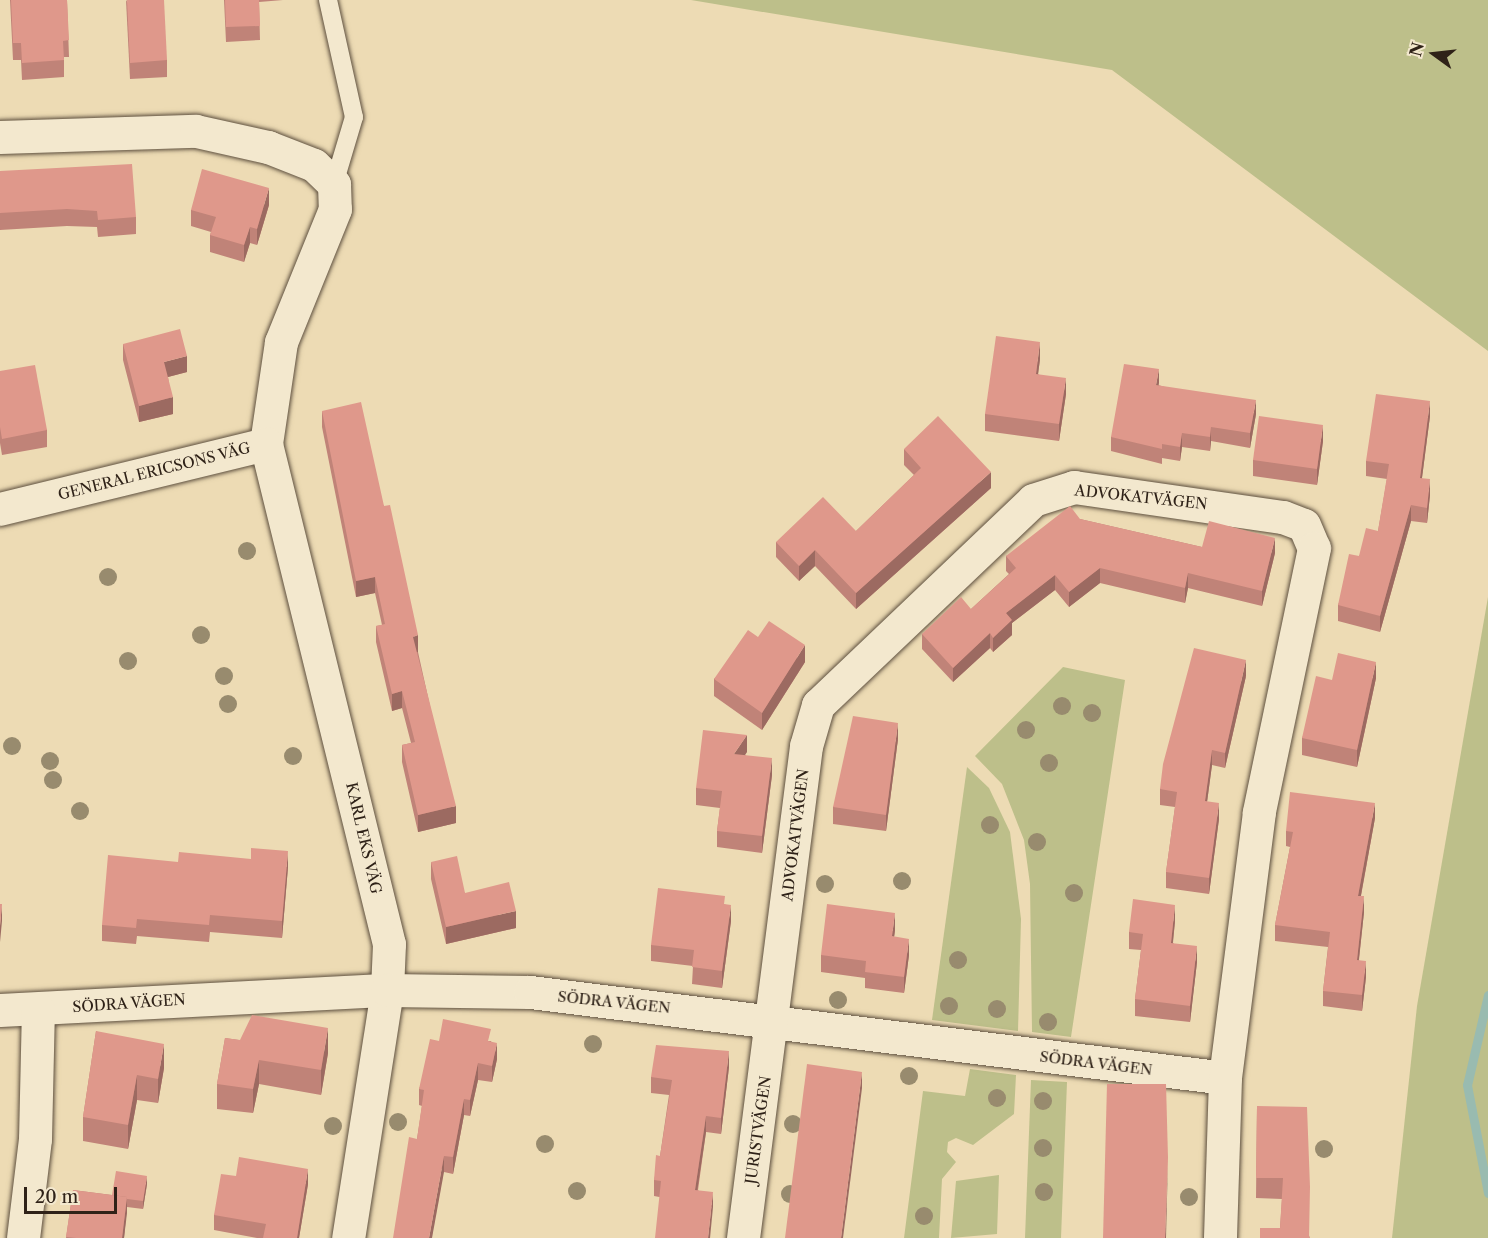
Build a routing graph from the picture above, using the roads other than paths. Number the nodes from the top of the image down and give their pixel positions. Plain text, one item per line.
1 (328, 0) edge
2 (0, 138) edge
3 (334, 184) junction
4 (266, 444) junction
5 (0, 509) edge
6 (387, 990) junction
7 (0, 1010) edge
8 (38, 1010) junction
9 (773, 1023) junction
10 (1225, 1078) junction
11 (23, 1238) edge
12 (348, 1238) edge
13 (743, 1238) edge
14 (1220, 1238) edge

1 - 3 lane
2 - 3 street
3 - 4 street, GENERAL ERICSONS VÄG
4 - 5 street, GENERAL ERICSONS VÄG
4 - 6 street, KARL EKS VÄG
6 - 8 street, SÖDRA VÄGEN
6 - 9 street, SÖDRA VÄGEN
6 - 12 street, KARL EKS VÄG
7 - 8 street, SÖDRA VÄGEN
8 - 11 street
9 - 10 street, SÖDRA VÄGEN
9 - 10 street, ADVOKATVÄGEN
9 - 13 street, JURISTVÄGEN
10 - 14 street

